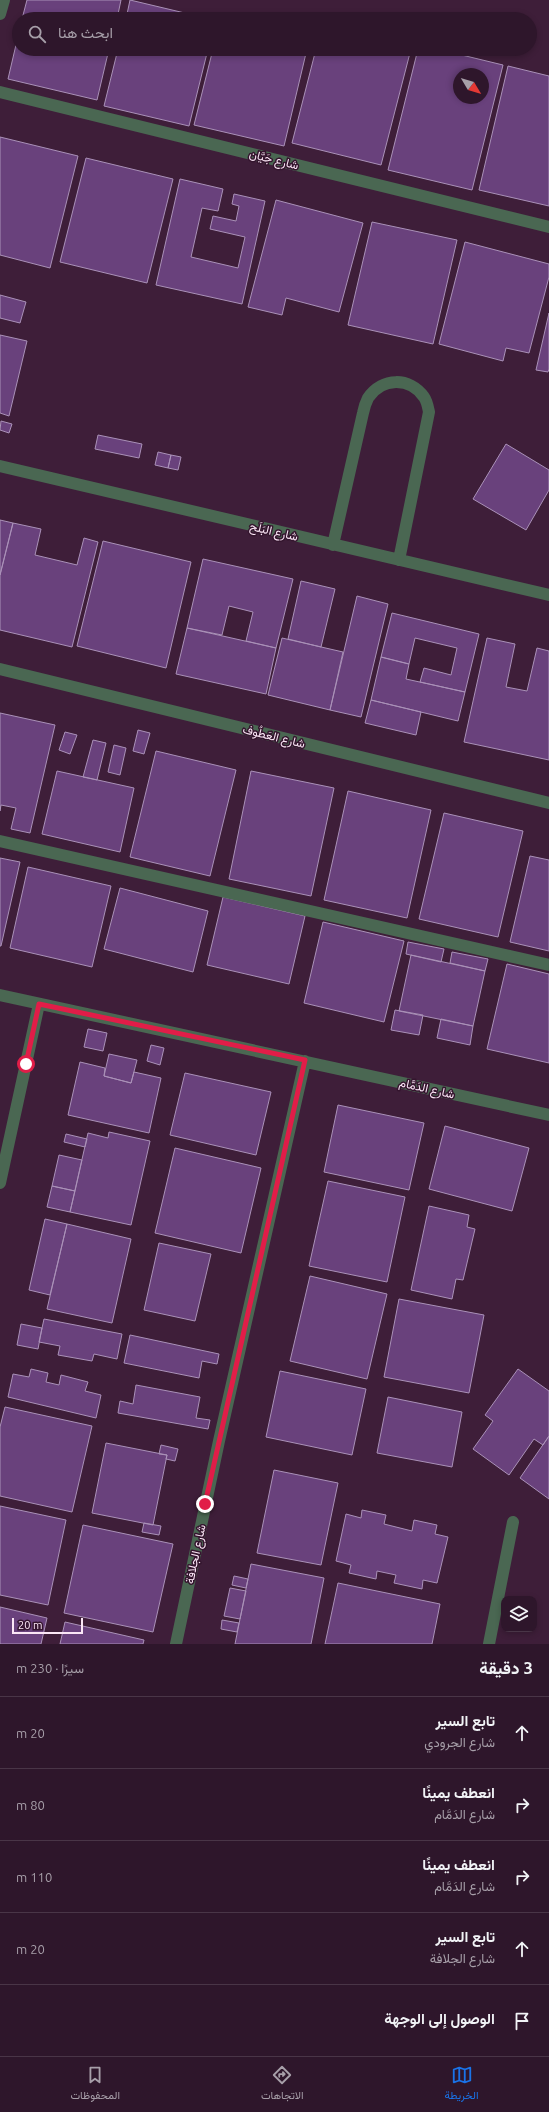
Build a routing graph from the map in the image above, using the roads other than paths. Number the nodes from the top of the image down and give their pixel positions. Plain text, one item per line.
1 (4, 0) edge
2 (0, 14) edge
3 (0, 92) edge
4 (549, 227) edge
5 (0, 466) edge
6 (333, 545) junction
7 (399, 560) junction
8 (549, 595) edge
9 (0, 669) edge
10 (549, 803) edge
11 (0, 841) edge
12 (549, 965) edge
13 (0, 995) edge
14 (39, 1004) junction
15 (305, 1060) junction
16 (549, 1116) edge
17 (0, 1183) edge
18 (513, 1522) dead end
19 (176, 1644) edge
20 (489, 1644) edge

1 - 2 street
3 - 4 street, شارع جَيَّان
5 - 6 street, شارع البَلَح
6 - 7 street, شارع البَلَح
6 - 7 street
7 - 8 street, شارع البَلَح
9 - 10 street, شارع العَطُوف
11 - 12 street
13 - 14 street, شارع الدَمَّام
14 - 15 street, شارع الدَمَّام
14 - 17 street
15 - 16 street, شارع الدَمَّام
15 - 19 street, شارع الجلافة
18 - 20 street

